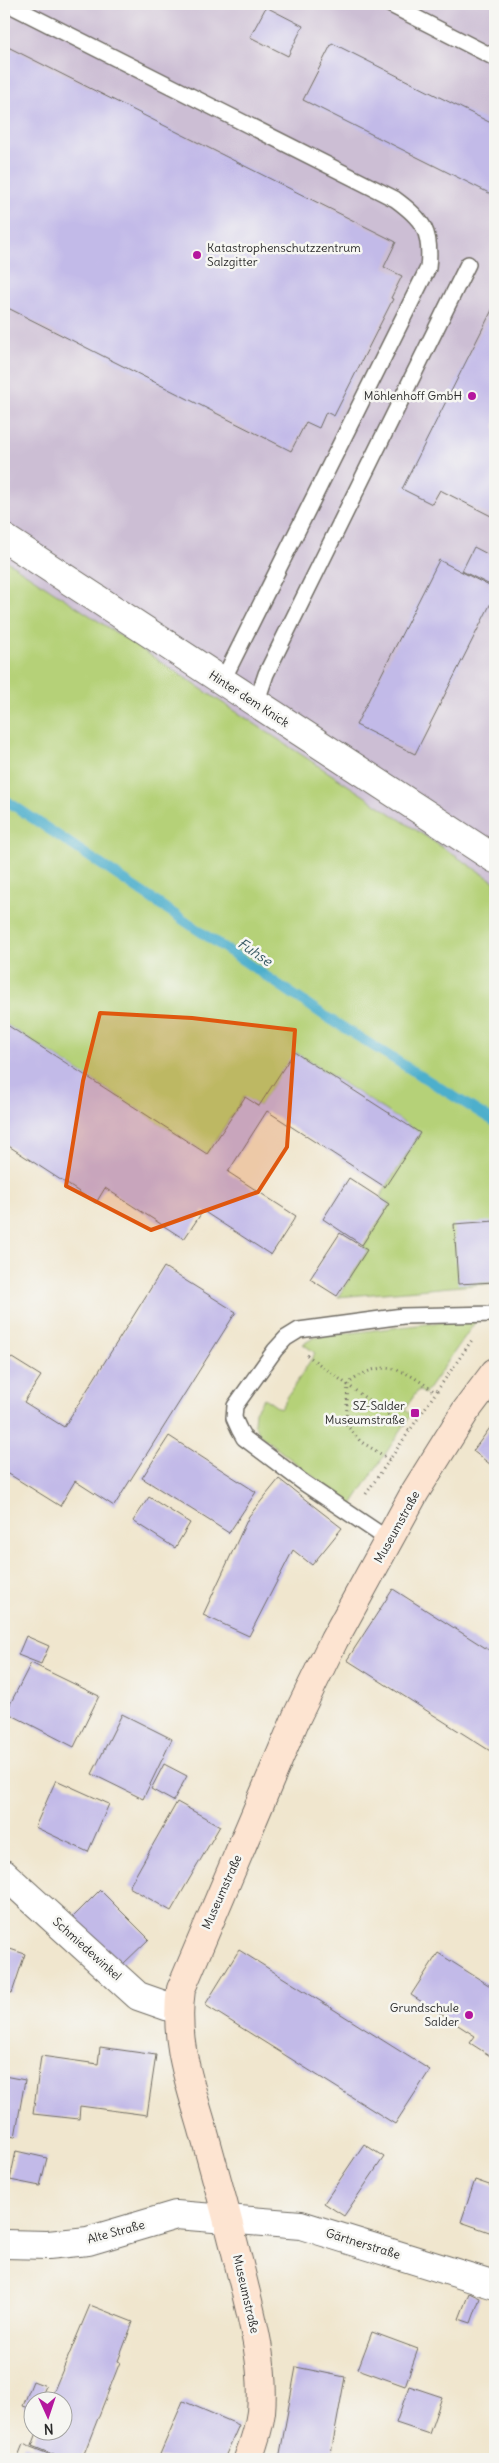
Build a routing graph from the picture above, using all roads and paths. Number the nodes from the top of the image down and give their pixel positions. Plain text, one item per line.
1 (8, 4) edge
2 (389, 4) edge
3 (495, 58) edge
4 (468, 264) dead end
5 (4, 538) edge
6 (222, 682) junction
7 (256, 704) junction
8 (495, 860) edge
9 (493, 1314) edge
10 (299, 1330) junction
11 (495, 1372) edge
12 (348, 1384) junction
13 (435, 1392) junction
14 (409, 1430) junction
15 (389, 1459) junction
16 (352, 1515) junction
17 (389, 1540) junction
18 (4, 1874) edge
19 (178, 2010) junction
20 (228, 2219) junction
21 (4, 2244) edge
22 (495, 2284) edge
23 (248, 2459) edge

1 - 6 lane
2 - 3 lane
4 - 7 lane
5 - 6 street, Hinter dem Knick
6 - 7 street, Hinter dem Knick
7 - 8 street, Hinter dem Knick
9 - 10 lane
9 - 13 path
10 - 12 path
10 - 16 lane
11 - 17 main road, Museumstraße
12 - 13 path
12 - 14 path
12 - 15 path
13 - 14 path
14 - 15 path
15 - 16 path
16 - 17 lane
17 - 19 main road, Museumstraße
18 - 19 street, Schmiedewinkel
19 - 20 main road, Museumstraße
20 - 21 street, Alte Straße
20 - 22 street, Gärtnerstraße
20 - 23 main road, Museumstraße

